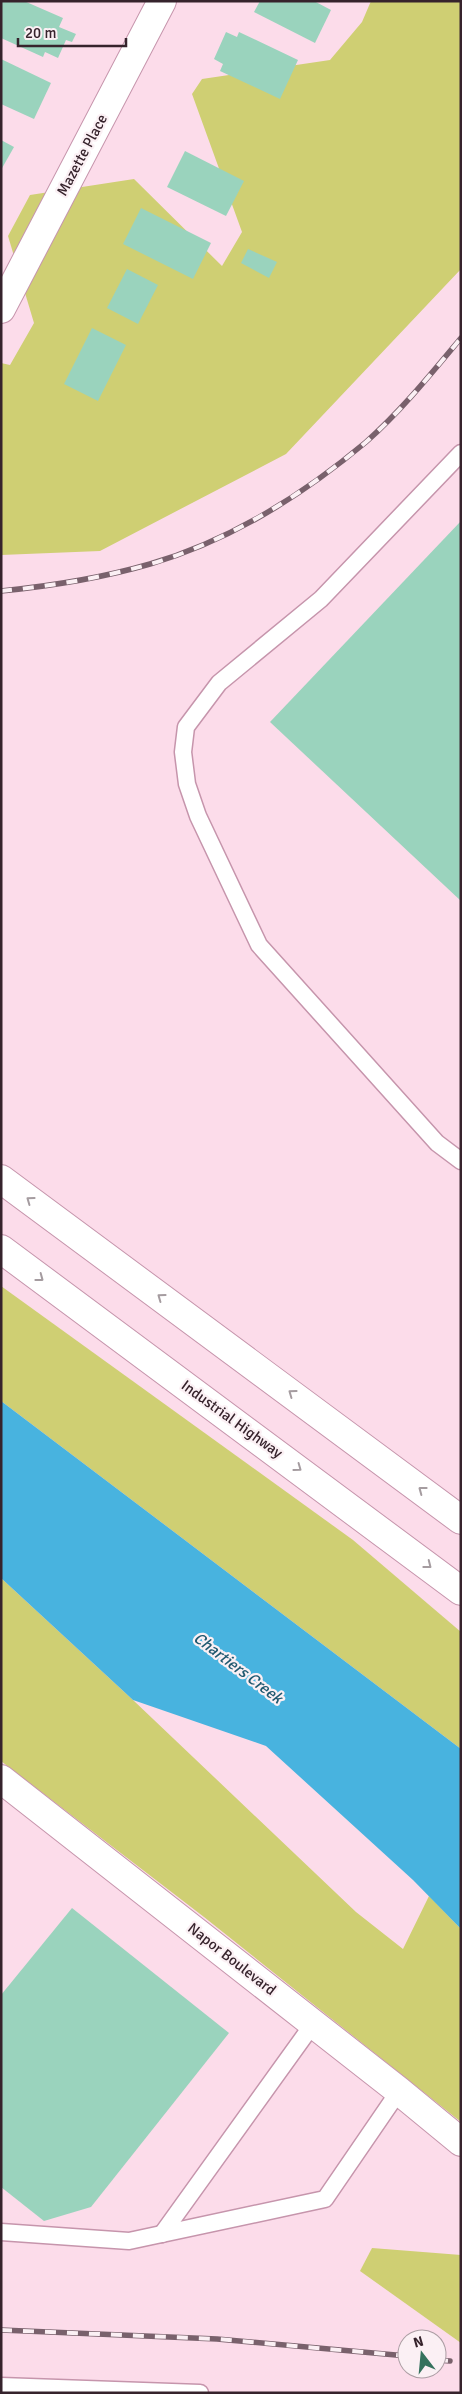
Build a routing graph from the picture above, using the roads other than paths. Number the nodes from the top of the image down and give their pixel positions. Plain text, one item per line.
1 (162, 1) edge
2 (1, 309) edge
3 (461, 453) edge
4 (461, 1161) edge
5 (1, 1179) edge
6 (1, 1249) edge
7 (461, 1520) edge
8 (461, 1591) edge
9 (1, 1778) edge
10 (313, 2024) junction
11 (400, 2091) junction
12 (461, 2142) edge
13 (1, 2232) edge
14 (162, 2234) junction
15 (1, 2386) edge
16 (200, 2393) edge

1 - 2 street, Mazette Place
3 - 4 lane
7 -> 5 street
6 -> 8 street, Industrial Highway
9 - 10 street, Napor Boulevard
10 - 11 street, Napor Boulevard
10 - 14 lane
11 - 12 street, Napor Boulevard
11 - 14 lane
13 - 14 lane
15 - 16 lane

